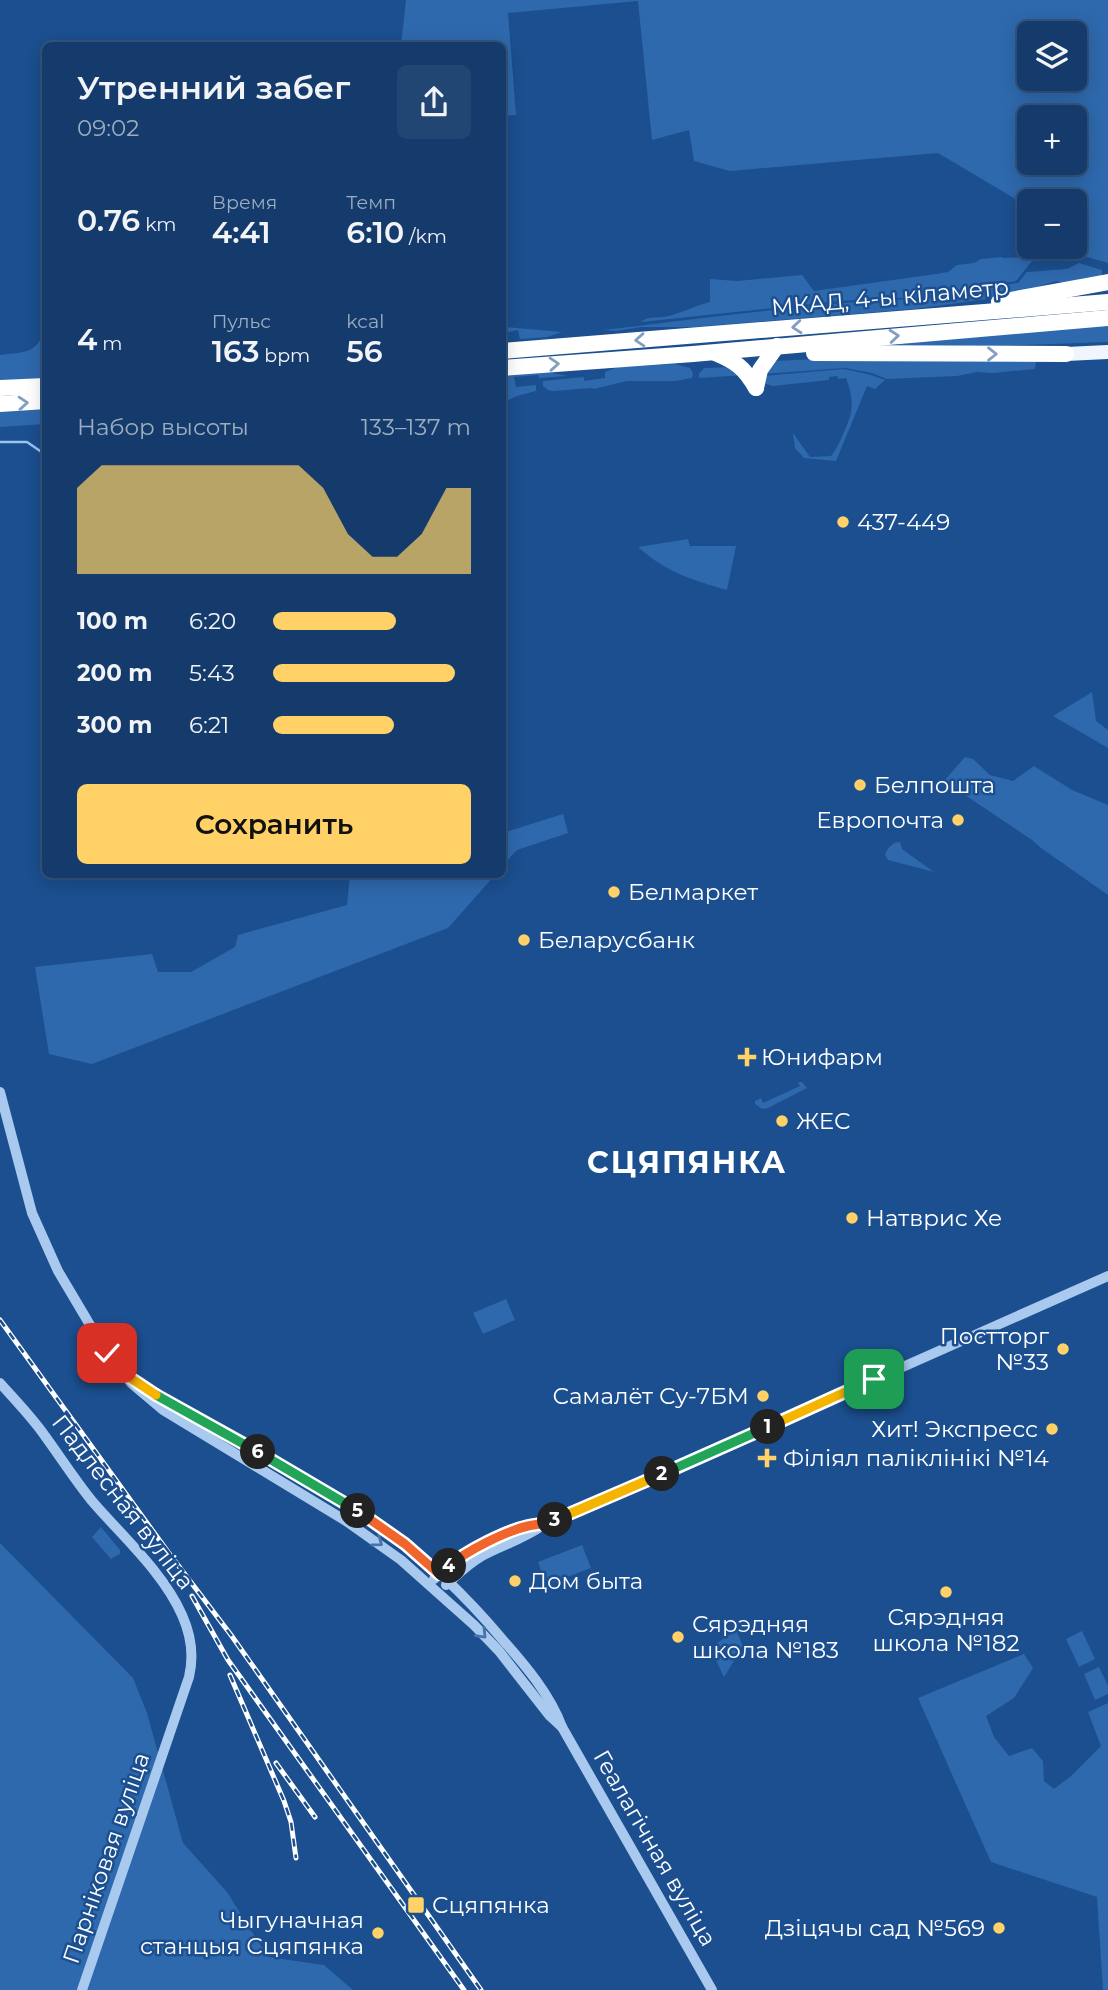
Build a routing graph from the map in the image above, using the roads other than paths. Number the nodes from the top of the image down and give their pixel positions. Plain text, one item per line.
1 (1108, 282) edge
2 (1108, 302) edge
3 (938, 316) junction
4 (1108, 318) edge
5 (777, 346) junction
6 (713, 352) junction
7 (1108, 352) edge
8 (1066, 354) joint
9 (506, 359) edge
10 (506, 359) edge
11 (42, 386) edge
12 (0, 388) edge
13 (42, 401) edge
14 (0, 404) edge
15 (0, 1092) edge
16 (1108, 1276) edge
17 (123, 1373) junction
18 (0, 1383) edge
19 (543, 1525) junction
20 (439, 1574) junction
21 (429, 1583) junction
22 (449, 1583) junction
23 (439, 1592) junction
24 (562, 1727) junction
25 (169, 1739) joint
26 (82, 1990) edge
27 (712, 1990) edge

1 - 3 highway
2 - 3 highway, МКАД, 4-ы кіламетр
3 -> 9 highway, МКАД, 4-ы кіламетр
5 -> 4 highway, МКАД, 4-ы кіламетр
5 - 6 highway, МКАД, 4-ы кіламетр
5 - 6 highway
5 -> 8 highway
10 -> 6 highway, МКАД, 4-ы кіламетр
7 - 8 main road
11 - 12 highway
14 -> 13 highway
15 - 17 street, Геалагічная вуліца
16 - 19 street
17 - 20 street, Геалагічная вуліца
17 -> 21 street, Геалагічная вуліца
18 - 25 street, Падлесная вуліца
19 - 20 street
19 - 22 street
20 - 21 street
20 - 22 street, Геалагічная вуліца
21 - 23 street, Геалагічная вуліца
22 - 23 street
22 - 24 street, Геалагічная вуліца
23 -> 24 street, Геалагічная вуліца
24 - 27 street, Геалагічная вуліца
25 - 26 street, Парніковая вуліца

